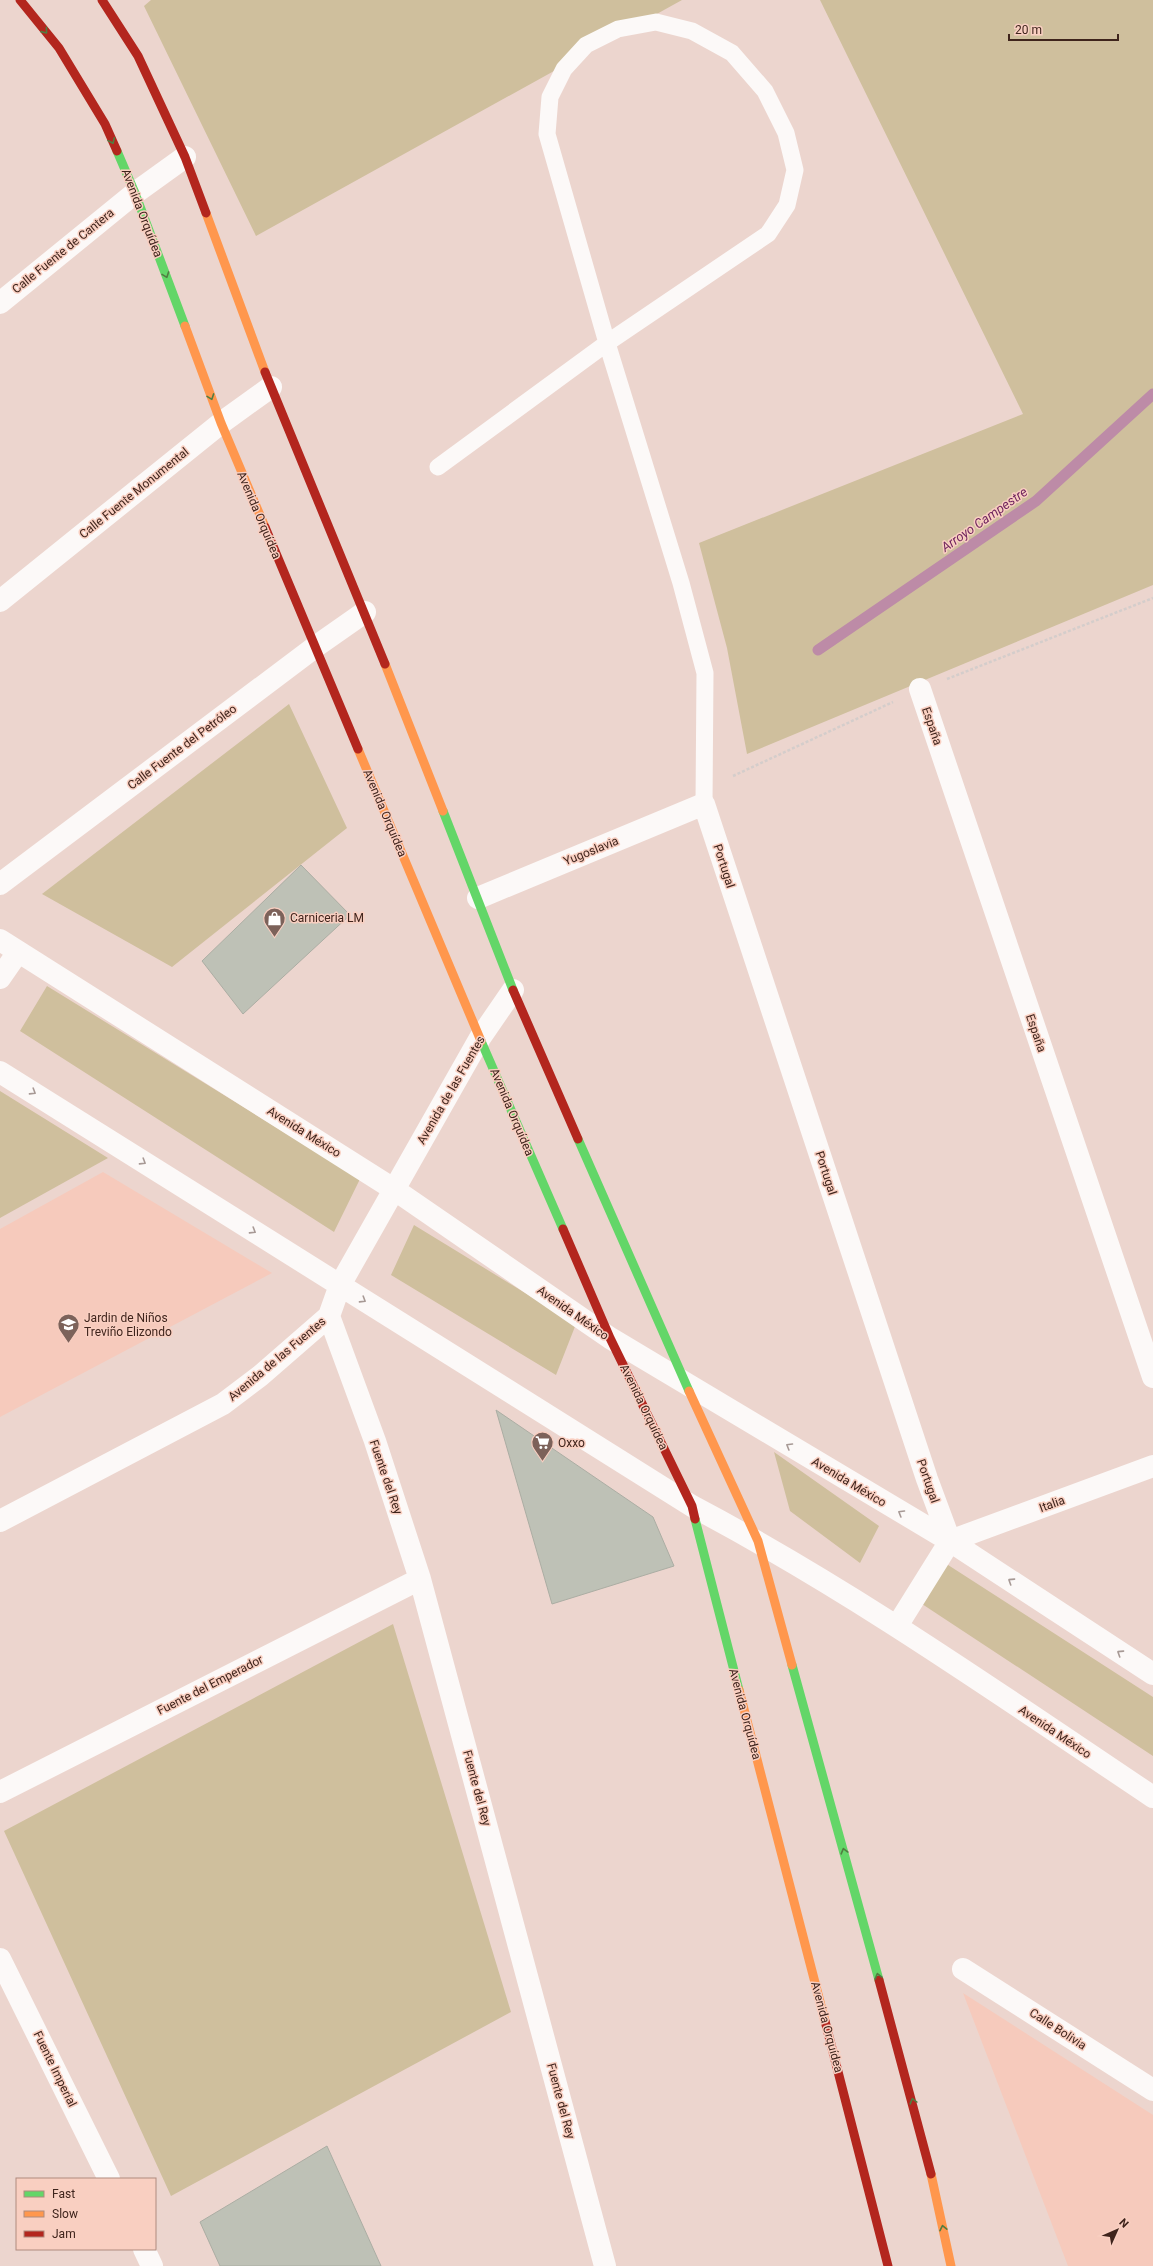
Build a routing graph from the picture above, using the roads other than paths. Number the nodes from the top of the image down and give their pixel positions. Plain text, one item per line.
1 (20, 0) edge
2 (102, 0) edge
3 (185, 157) junction
4 (135, 193) junction
5 (0, 303) edge
6 (607, 343) junction
7 (271, 387) junction
8 (221, 423) junction
9 (438, 467) dead end
10 (0, 601) edge
11 (364, 612) junction
12 (315, 647) junction
13 (920, 689) dead end
14 (704, 804) junction
15 (0, 884) edge
16 (478, 898) junction
17 (0, 940) edge
18 (18, 952) junction
19 (0, 978) edge
20 (513, 990) junction
21 (480, 1038) junction
22 (0, 1072) edge
23 (395, 1190) junction
24 (340, 1285) junction
25 (329, 1316) junction
26 (610, 1338) junction
27 (1153, 1377) edge
28 (687, 1386) junction
29 (1153, 1466) edge
30 (692, 1506) junction
31 (0, 1521) edge
32 (758, 1541) junction
33 (950, 1541) junction
34 (420, 1579) junction
35 (897, 1626) junction
36 (1153, 1674) edge
37 (0, 1792) edge
38 (1153, 1797) edge
39 (0, 1959) edge
40 (963, 1969) dead end
41 (1153, 2090) edge
42 (109, 2178) edge
43 (144, 2250) edge
44 (152, 2266) edge
45 (605, 2266) edge
46 (888, 2266) edge
47 (951, 2266) edge

1 -> 4 street, Avenida Orquídea
2 - 3 street
3 - 4 street, Calle Fuente de Cantera
3 - 7 street
4 - 5 street, Calle Fuente de Cantera
4 -> 8 street, Avenida Orquídea
6 - 6 lane
6 - 9 lane
6 - 14 lane
7 - 8 street, Calle Fuente Monumental
7 - 11 street
8 - 10 street, Calle Fuente Monumental
8 - 12 street, Avenida Orquídea
11 - 12 street, Calle Fuente del Petróleo
11 - 16 street
12 - 15 street, Calle Fuente del Petróleo
12 - 21 street, Avenida Orquídea
13 - 27 street, España
14 - 16 street, Yugoslavia
14 - 33 street, Portugal
16 - 20 street
17 - 18 street, Avenida México
18 - 19 street
18 - 23 street, Avenida México
20 - 21 street, Avenida de las Fuentes
20 - 28 street
21 - 23 street, Avenida de las Fuentes
21 - 26 street, Avenida Orquídea
22 -> 24 street, Avenida México
23 - 24 street, Avenida de las Fuentes
23 - 26 street, Avenida México
24 - 25 street, Avenida de las Fuentes
24 -> 30 street, Avenida México
25 - 31 street, Avenida de las Fuentes
25 - 34 street, Fuente del Rey
26 - 28 street, Avenida México
26 - 30 street, Avenida Orquídea
28 - 32 street
33 -> 28 street, Avenida México
29 - 33 street, Italia
30 - 32 street, Avenida México
30 - 46 street, Avenida Orquídea
32 - 35 street, Avenida México
47 -> 32 street
33 - 35 street
36 -> 33 street, Avenida México
34 - 37 street, Fuente del Emperador
34 - 45 street, Fuente del Rey
35 - 38 street, Avenida México
39 - 42 street, Fuente Imperial
40 - 41 street, Calle Bolivia
43 - 44 street

